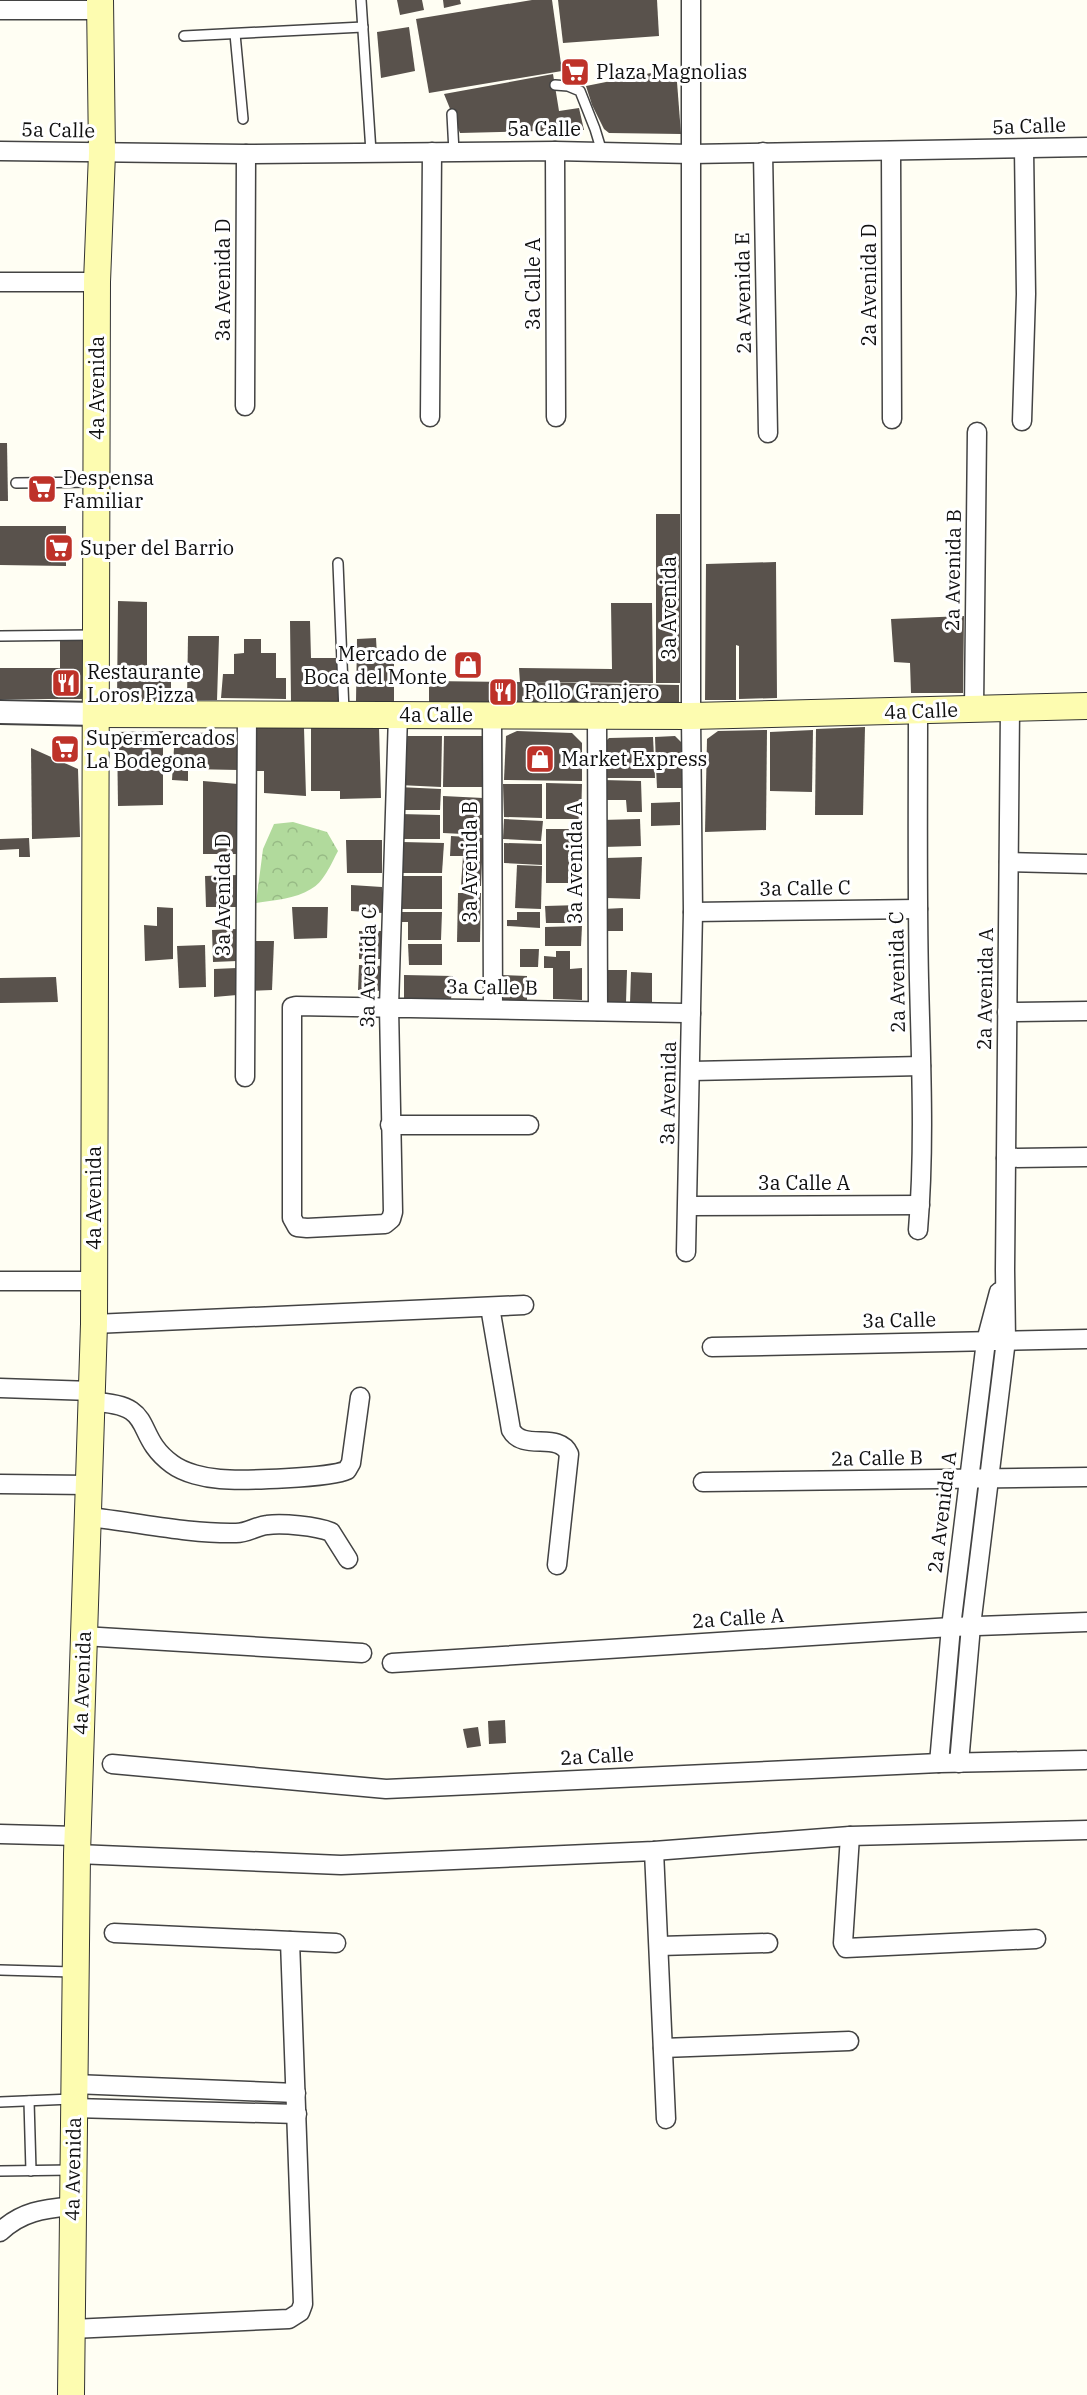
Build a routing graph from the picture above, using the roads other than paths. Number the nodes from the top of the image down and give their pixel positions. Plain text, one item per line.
1 (361, 0) edge
2 (691, 0) edge
3 (100, 5) edge
4 (0, 10) edge
5 (363, 27) junction
6 (236, 34) junction
7 (184, 36) dead end
8 (555, 85) dead end
9 (452, 114) dead end
10 (243, 119) dead end
11 (1087, 147) edge
12 (1024, 149) junction
13 (0, 151) edge
14 (555, 151) junction
15 (891, 151) junction
16 (370, 152) junction
17 (432, 152) junction
18 (454, 152) junction
19 (602, 152) junction
20 (763, 152) junction
21 (102, 153) junction
22 (246, 153) junction
23 (692, 154) junction
24 (0, 282) edge
25 (97, 282) junction
26 (245, 406) dead end
27 (430, 417) dead end
28 (556, 417) dead end
29 (892, 419) dead end
30 (1022, 421) dead end
31 (977, 432) dead end
32 (768, 433) dead end
33 (97, 482) junction
34 (16, 483) dead end
35 (338, 563) dead end
36 (96, 635) junction
37 (0, 636) edge
38 (1087, 706) edge
39 (1010, 708) junction
40 (974, 709) junction
41 (0, 712) edge
42 (918, 712) junction
43 (247, 713) junction
44 (96, 714) junction
45 (344, 714) junction
46 (398, 715) junction
47 (492, 715) junction
48 (597, 716) junction
49 (691, 716) junction
50 (1009, 862) junction
51 (1087, 864) edge
52 (918, 909) junction
53 (693, 912) junction
54 (389, 1007) junction
55 (494, 1009) junction
56 (598, 1011) junction
57 (1087, 1011) edge
58 (1007, 1012) junction
59 (691, 1013) junction
60 (921, 1066) junction
61 (691, 1071) junction
62 (245, 1077) dead end
63 (390, 1125) junction
64 (529, 1125) dead end
65 (1087, 1157) edge
66 (1006, 1158) junction
67 (920, 1205) junction
68 (688, 1206) junction
69 (391, 1219) joint
70 (918, 1230) dead end
71 (686, 1252) dead end
72 (1005, 1270) junction
73 (0, 1281) edge
74 (94, 1281) junction
75 (524, 1305) dead end
76 (490, 1306) junction
77 (94, 1324) junction
78 (1087, 1339) edge
79 (1006, 1340) junction
80 (986, 1341) junction
81 (712, 1347) dead end
82 (0, 1388) edge
83 (92, 1396) junction
84 (360, 1398) dead end
85 (1087, 1477) edge
86 (969, 1480) junction
87 (988, 1480) junction
88 (703, 1482) dead end
89 (0, 1484) edge
90 (89, 1485) junction
91 (88, 1517) junction
92 (348, 1559) dead end
93 (557, 1565) dead end
94 (1087, 1622) edge
95 (971, 1626) junction
96 (951, 1627) junction
97 (83, 1636) junction
98 (362, 1653) dead end
99 (392, 1663) dead end
100 (1085, 1760) dead end
101 (939, 1763) junction
102 (959, 1763) junction
103 (112, 1764) dead end
104 (1087, 1830) edge
105 (0, 1834) edge
106 (850, 1836) junction
107 (77, 1845) junction
108 (654, 1851) junction
109 (114, 1934) dead end
110 (1036, 1939) dead end
111 (290, 1941) junction
112 (768, 1942) dead end
113 (336, 1943) dead end
114 (660, 1946) junction
115 (0, 1970) edge
116 (75, 1972) junction
117 (849, 2042) dead end
118 (663, 2048) junction
119 (296, 2093) junction
120 (74, 2097) junction
121 (29, 2101) junction
122 (0, 2102) edge
123 (297, 2114) junction
124 (666, 2119) dead end
125 (74, 2170) junction
126 (0, 2171) edge
127 (32, 2171) junction
128 (73, 2206) junction
129 (0, 2232) edge
130 (72, 2329) junction
131 (71, 2395) edge

1 - 5 lane
2 - 23 street, 3a Avenida
3 - 4 street
3 - 21 main road, 4a Avenida
5 - 6 lane
5 - 16 lane
6 - 7 lane
6 - 10 lane
8 - 19 lane
9 - 18 lane
11 - 12 street, 5a Calle
12 - 15 street, 5a Calle
12 - 30 street
13 - 21 street, 5a Calle
14 - 18 street, 5a Calle
14 - 19 street, 5a Calle
14 - 28 street, 3a Calle A
15 - 20 street, 5a Calle
15 - 29 street, 2a Avenida D
16 - 17 street, 5a Calle
16 - 22 street, 5a Calle
17 - 18 street, 5a Calle
17 - 27 street
19 - 23 street, 5a Calle
20 - 23 street, 5a Calle
20 - 32 street, 2a Avenida E
21 - 22 street, 5a Calle
21 - 25 main road, 4a Avenida
22 - 26 street, 3a Avenida D
23 - 49 street, 3a Avenida
24 - 25 street
25 - 33 main road, 4a Avenida
31 - 40 street, 2a Avenida B
33 - 34 lane
33 - 36 main road, 4a Avenida
35 - 45 lane
36 - 37 lane
36 - 44 main road, 4a Avenida
38 - 39 main road, 4a Calle
39 - 40 main road, 4a Calle
39 - 50 street, 2a Avenida A
40 - 42 main road, 4a Calle
41 - 44 street, 4a Calle
42 - 49 main road, 4a Calle
42 - 52 street, 2a Avenida C
43 - 44 main road, 4a Calle
43 - 45 main road, 4a Calle
43 - 62 street, 3a Avenida D
44 - 74 main road, 4a Avenida
45 - 46 main road, 4a Calle
46 - 47 main road, 4a Calle
46 - 54 street, 3a Avenida C
47 - 48 main road, 4a Calle
47 - 55 street, 3a Avenida B
48 - 49 main road, 4a Calle
48 - 56 street, 3a Avenida A
49 - 53 street, 3a Avenida
50 - 51 street
50 - 58 street, 2a Avenida A
52 - 53 street, 3a Calle C
52 - 60 street, 2a Avenida C
53 - 59 street, 3a Avenida
54 - 55 street, 3a Calle B
54 - 63 street, 3a Avenida C
54 - 69 street, 3a Calle B
55 - 56 street, 3a Calle B
56 - 59 street, 3a Calle B
57 - 58 street
58 - 66 street, 2a Avenida A
59 - 61 street, 3a Avenida
60 - 61 street
60 - 67 street, 2a Avenida C
61 - 68 street, 3a Avenida
63 - 64 street
63 - 69 street, 3a Avenida C
65 - 66 street
66 - 72 street, 2a Avenida A
67 - 68 street, 3a Calle A
67 - 70 street, 2a Avenida C
68 - 71 street, 3a Avenida
72 - 79 street, 2a Avenida A
72 - 80 street, 2a Avenida A
73 - 74 street
74 - 77 main road, 4a Avenida
75 - 76 street
76 - 77 street
76 - 93 street
77 - 83 main road, 4a Avenida
78 - 79 street, 3a Calle
79 - 80 street, 3a Calle
79 - 87 street, 2a Avenida A
80 - 81 street, 3a Calle
80 - 86 street, 2a Avenida A
82 - 83 street
83 - 84 street
83 - 90 main road, 4a Avenida
85 - 87 street, 2a Calle B
86 - 87 street, 2a Calle B
86 - 88 street, 2a Calle B
86 - 96 street, 2a Avenida A
87 - 95 street, 2a Avenida A
89 - 90 street
90 - 91 main road, 4a Avenida
91 - 92 street
91 - 97 main road, 4a Avenida
94 - 95 street, 2a Calle A
95 - 96 street, 2a Calle A
95 - 102 street, 2a Avenida A
96 - 99 street, 2a Calle A
96 - 101 street, 2a Avenida A
97 - 98 street
97 - 107 main road, 4a Avenida
100 - 102 street, 2a Calle
101 - 102 street, 2a Calle
101 - 103 street, 2a Calle
104 - 106 street
105 - 107 street
106 - 108 street
106 - 110 street
107 - 108 street
107 - 116 main road, 4a Avenida
108 - 114 street
109 - 111 street
111 - 113 street
111 - 119 street
112 - 114 street
114 - 118 street
115 - 116 lane
116 - 120 main road, 4a Avenida
117 - 118 street
118 - 124 street
119 - 120 street
119 - 123 street
120 - 121 lane
120 - 123 street
120 - 125 main road, 4a Avenida
121 - 122 lane
121 - 127 lane
123 - 130 street
125 - 127 lane
125 - 128 main road, 4a Avenida
126 - 127 lane
128 - 129 street
128 - 130 main road, 4a Avenida
130 - 131 main road, 4a Avenida

